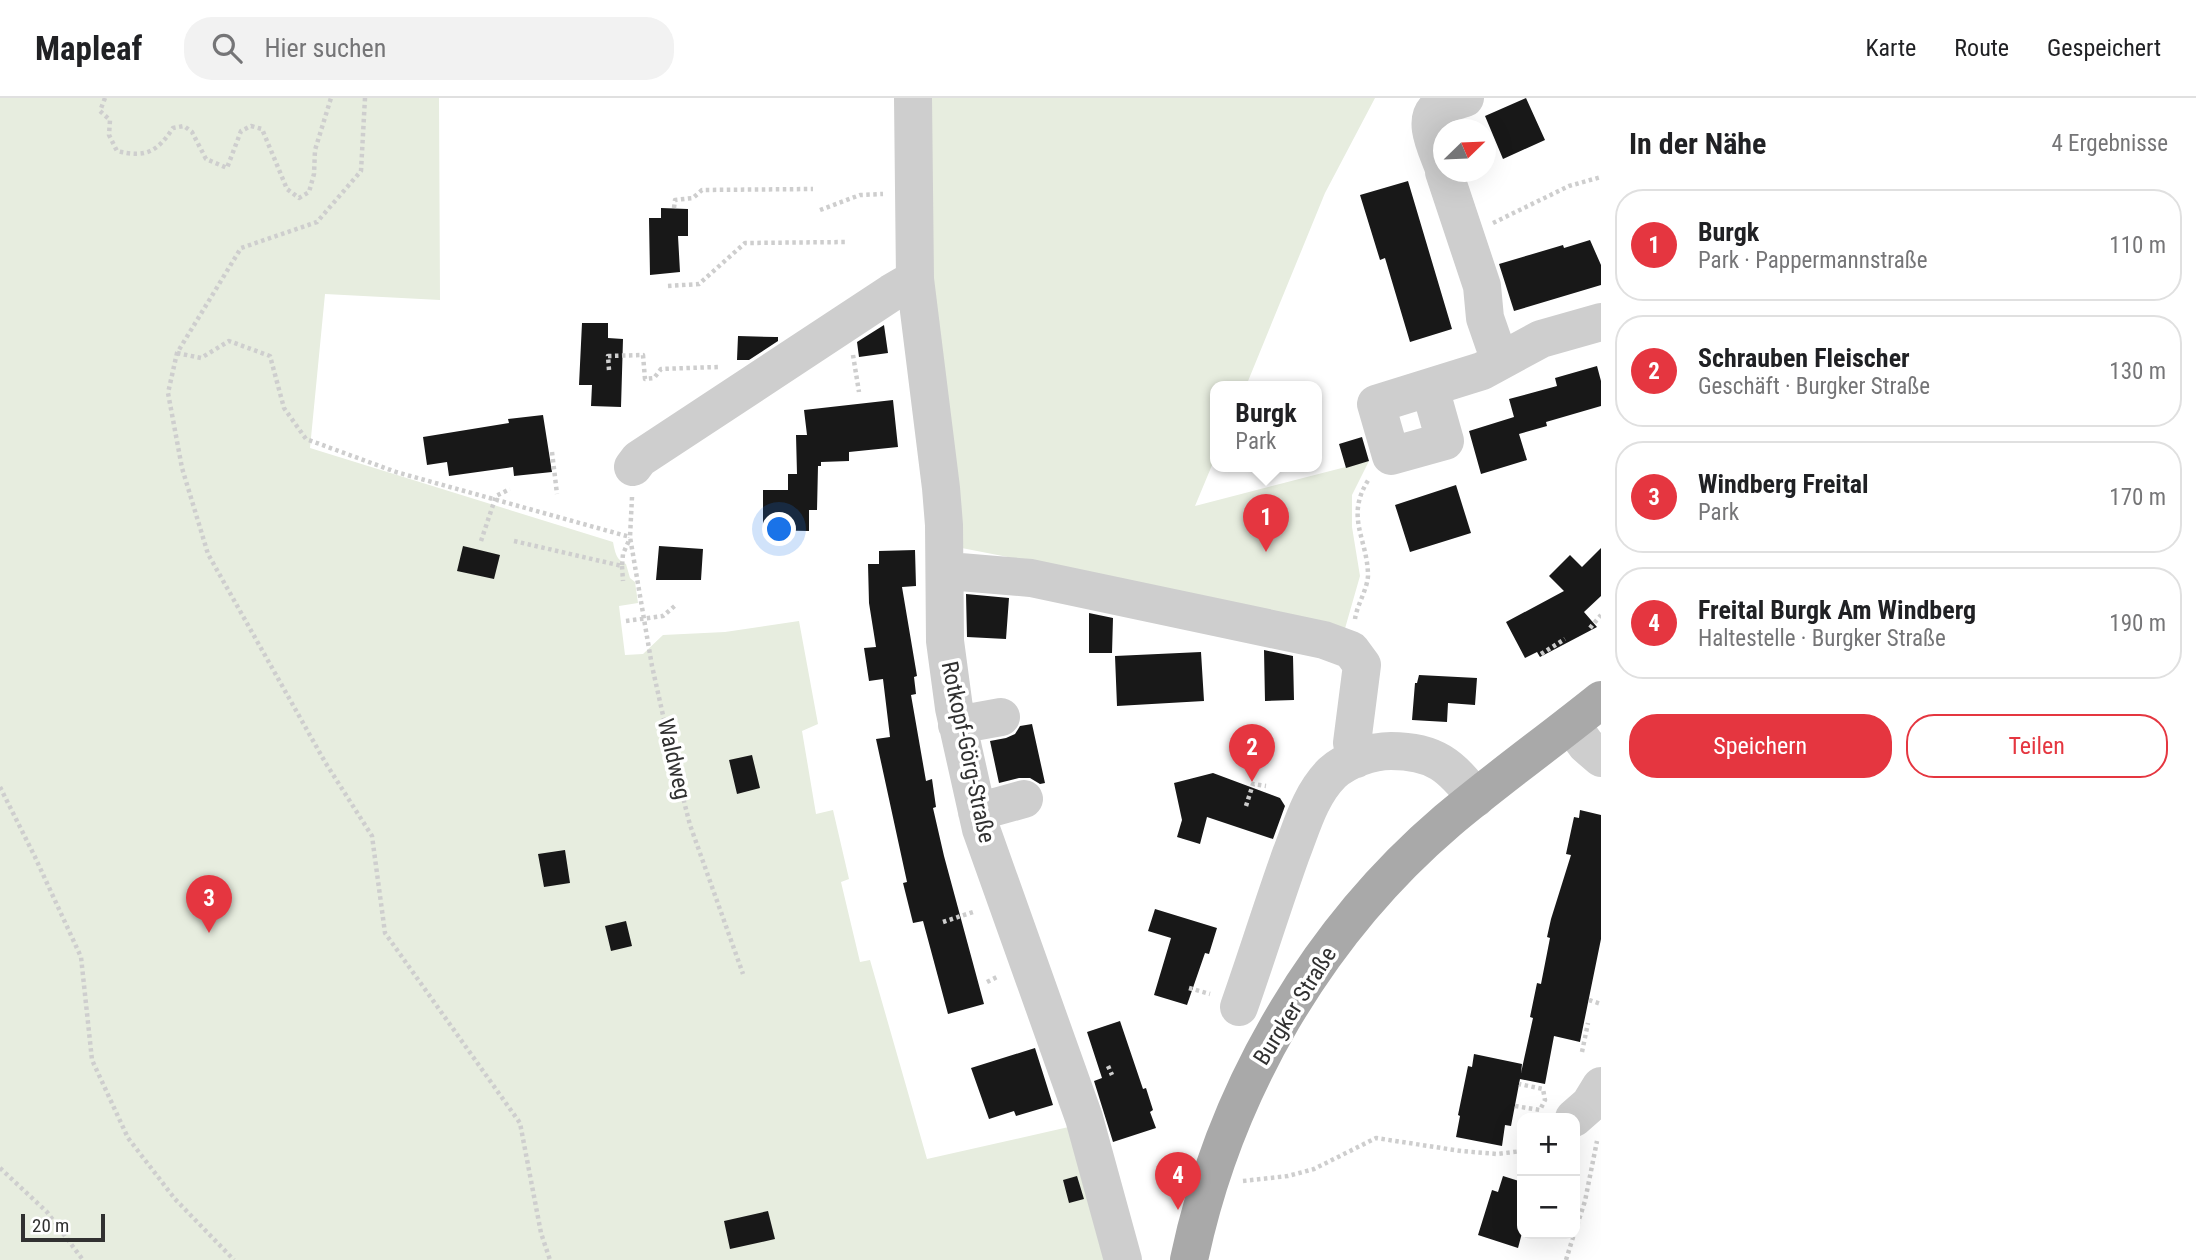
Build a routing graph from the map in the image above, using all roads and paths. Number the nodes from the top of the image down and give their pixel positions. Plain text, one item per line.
1 (104, 98) edge
2 (331, 98) edge
3 (365, 98) edge
4 (913, 98) edge
5 (1465, 98) edge
6 (1433, 133) edge
7 (1601, 177) edge
8 (1448, 182) edge
9 (901, 187) junction
10 (813, 189) dead end
11 (674, 208) dead end
12 (820, 210) dead end
13 (1466, 236) junction
14 (848, 242) dead end
15 (915, 279) junction
16 (667, 286) dead end
17 (1601, 322) edge
18 (851, 342) dead end
19 (177, 352) junction
20 (1505, 358) junction
21 (724, 366) dead end
22 (609, 370) dead end
23 (1430, 388) junction
24 (859, 393) dead end
25 (552, 452) dead end
26 (1391, 456) junction
27 (633, 467) dead end
28 (510, 489) dead end
29 (558, 495) dead end
30 (496, 500) junction
31 (630, 537) junction
32 (481, 541) dead end
33 (514, 541) dead end
34 (622, 566) junction
35 (945, 573) junction
36 (623, 581) dead end
37 (677, 604) dead end
38 (1601, 615) edge
39 (644, 618) junction
40 (626, 621) dead end
41 (1590, 628) dead end
42 (1565, 639) dead end
43 (1350, 650) junction
44 (1541, 654) dead end
45 (1601, 701) edge
46 (1001, 717) dead end
47 (1571, 724) junction
48 (957, 725) junction
49 (1601, 758) edge
50 (1356, 759) junction
51 (1266, 786) dead end
52 (0, 787) edge
53 (1476, 798) junction
54 (1024, 799) dead end
55 (1246, 806) dead end
56 (977, 812) junction
57 (979, 910) dead end
58 (943, 922) dead end
59 (743, 974) dead end
60 (1589, 1000) dead end
61 (1601, 1004) edge
62 (1239, 1007) dead end
63 (1588, 1023) dead end
64 (1582, 1052) dead end
65 (1108, 1066) dead end
66 (1112, 1075) dead end
67 (1519, 1084) dead end
68 (1601, 1086) edge
69 (1515, 1106) dead end
70 (1580, 1113) edge
71 (1517, 1152) edge
72 (1595, 1158) dead end
73 (0, 1168) edge
74 (1231, 1182) dead end
75 (1580, 1212) edge
76 (1572, 1239) edge
77 (83, 1260) edge
78 (234, 1260) edge
79 (550, 1260) edge
80 (1123, 1260) edge
81 (1189, 1260) edge
82 (1566, 1260) edge

1 - 2 path
3 - 19 path
4 - 9 street, Rotkopf-Görg-Straße
5 - 6 street
7 - 13 path
8 - 13 street
9 - 12 path
9 - 15 street, Rotkopf-Görg-Straße
10 - 11 path
13 - 20 street
14 - 16 path
15 - 27 street
15 - 35 street, Rotkopf-Görg-Straße
17 - 20 street
18 - 24 path
19 - 30 path
19 - 79 path
20 - 23 street
21 - 22 path
23 - 26 street
23 - 26 street
25 - 29 path
26 - 43 path
28 - 30 path
30 - 31 path
30 - 32 path
31 - 34 path
31 - 39 path, Waldweg
33 - 34 path
34 - 36 path
35 - 43 street
35 - 48 street, Rotkopf-Görg-Straße
37 - 39 path
38 - 41 path
39 - 40 path
39 - 59 path, Waldweg
42 - 44 path
43 - 50 street
45 - 47 main road, Burgker Straße
46 - 48 street
47 - 49 street
47 - 53 main road, Burgker Straße
48 - 56 street, Rotkopf-Görg-Straße
50 - 53 street, Burgker Straße
50 - 62 street, Burgker Straße
51 - 55 path
52 - 78 path
53 - 81 main road, Burgker Straße
54 - 56 street
56 - 80 street, Rotkopf-Görg-Straße
57 - 58 path
60 - 61 path
63 - 64 path
65 - 66 path
67 - 69 path
68 - 70 street
71 - 74 path
72 - 75 path
73 - 77 path
76 - 82 path

